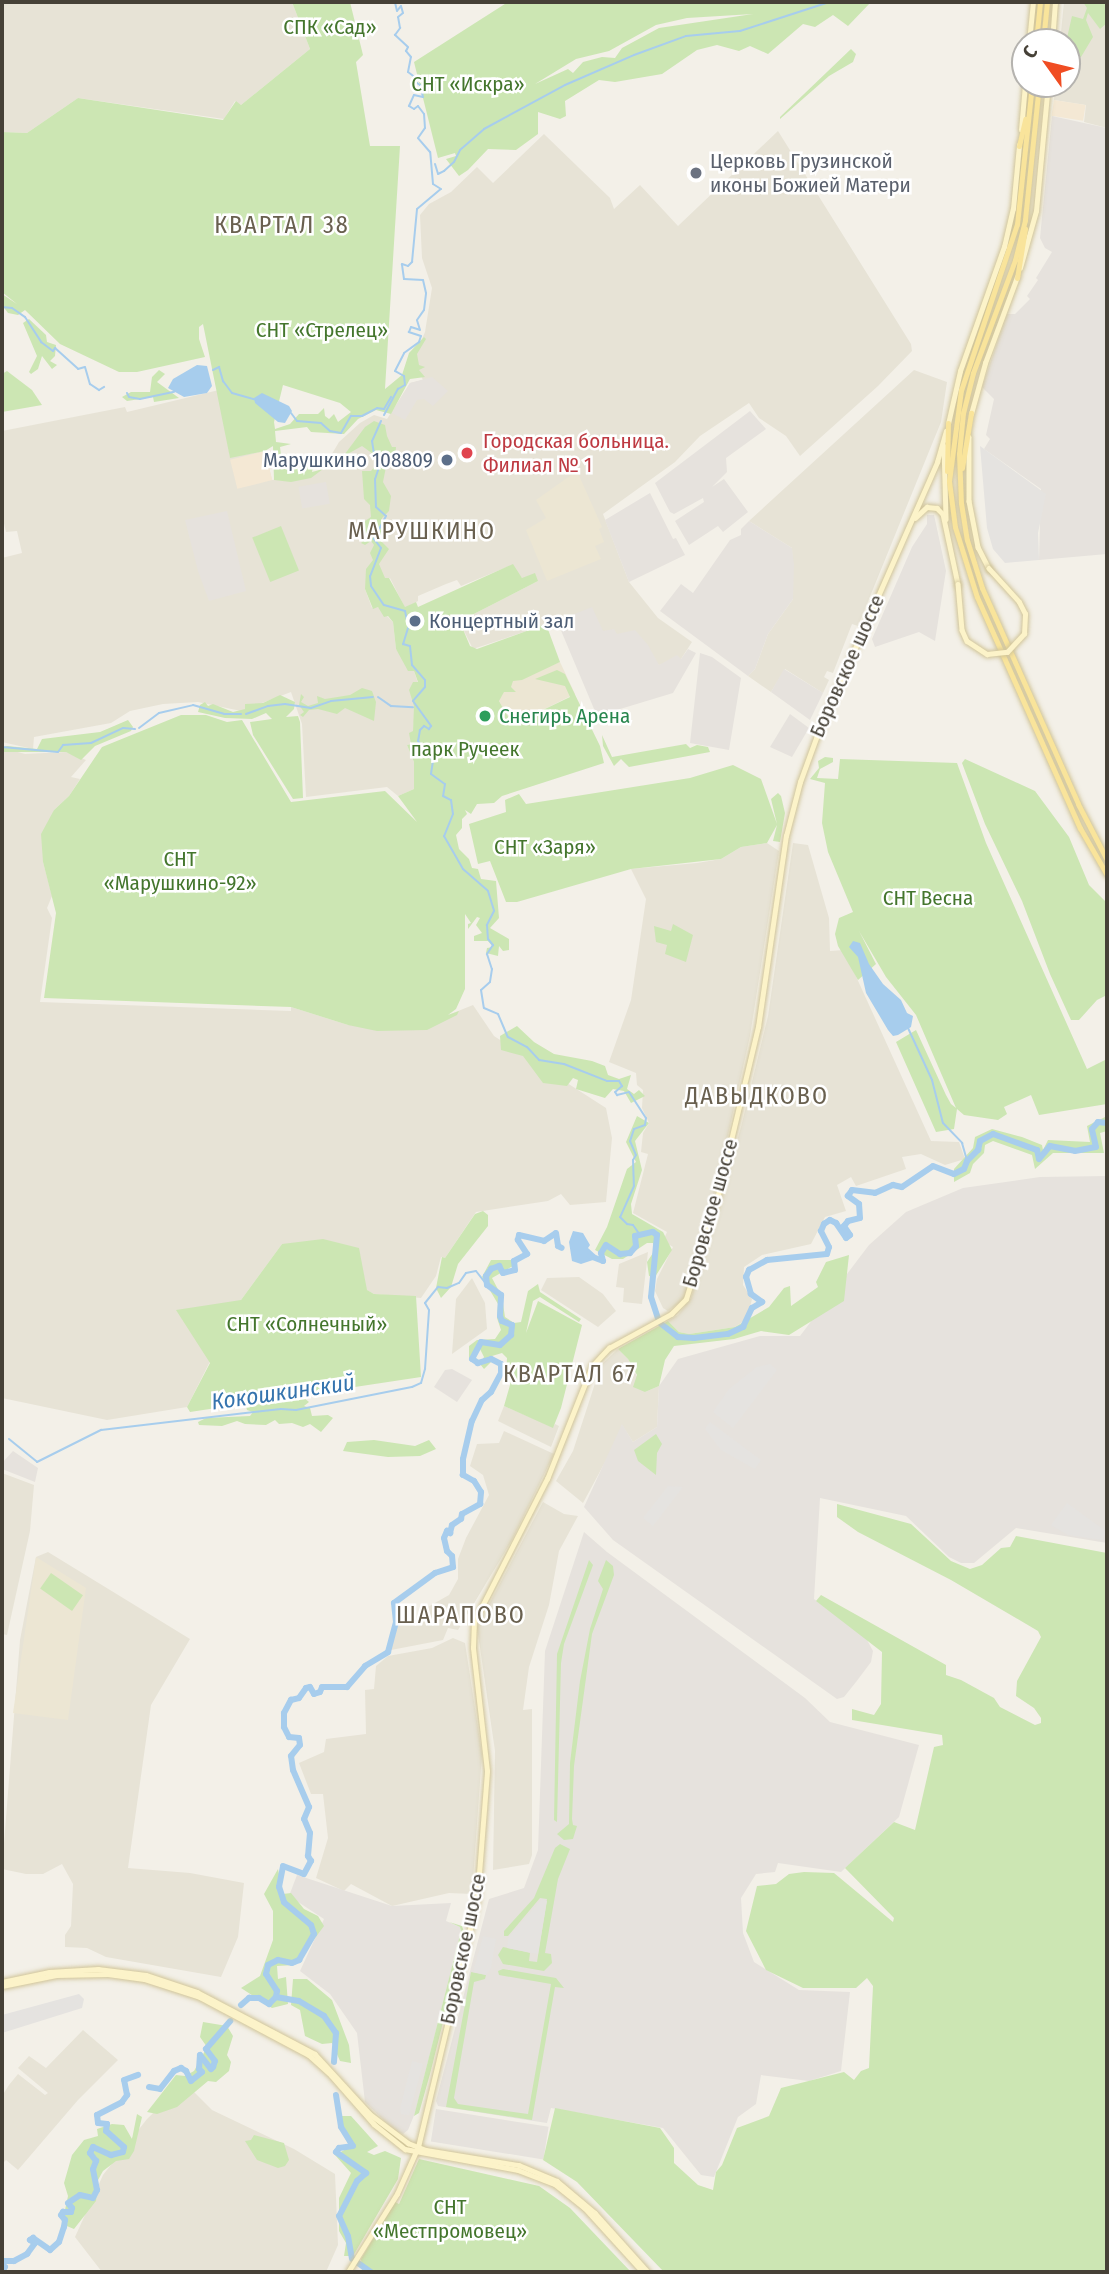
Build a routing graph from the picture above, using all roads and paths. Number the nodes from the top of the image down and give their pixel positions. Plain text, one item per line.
1 (1033, 2) edge
2 (1040, 2) edge
3 (1047, 2) edge
4 (1055, 2) edge
5 (1030, 28) edge
6 (1037, 28) edge
7 (1044, 28) edge
8 (1053, 28) edge
9 (1024, 98) edge
10 (1038, 98) edge
11 (1047, 98) edge
12 (1030, 99) joint
13 (1019, 146) junction
14 (1025, 220) junction
15 (1017, 278) junction
16 (971, 413) junction
17 (948, 423) junction
18 (948, 481) junction
19 (960, 489) junction
20 (946, 519) junction
21 (905, 534) junction
22 (1107, 859) edge
23 (1107, 875) edge
24 (2, 1984) edge
25 (418, 2149) junction
26 (348, 2272) edge
27 (645, 2272) edge

1 - 5 main road
2 - 6 main road
3 - 7 main road
4 - 8 main road
9 - 13 main road
10 - 14 main road
11 - 15 main road
12 - 13 main road
12 - 18 main road
13 - 17 main road
14 - 15 main road
14 - 19 main road
15 - 16 main road
16 - 19 main road
16 - 20 main road, bridge
17 - 18 main road
17 - 20 main road
17 - 21 main road, Боровское шоссе
18 - 23 main road
19 - 22 main road
20 - 21 main road
21 - 25 main road, Боровское шоссе
24 - 25 main road
25 - 26 main road, Боровское шоссе
25 - 27 main road

